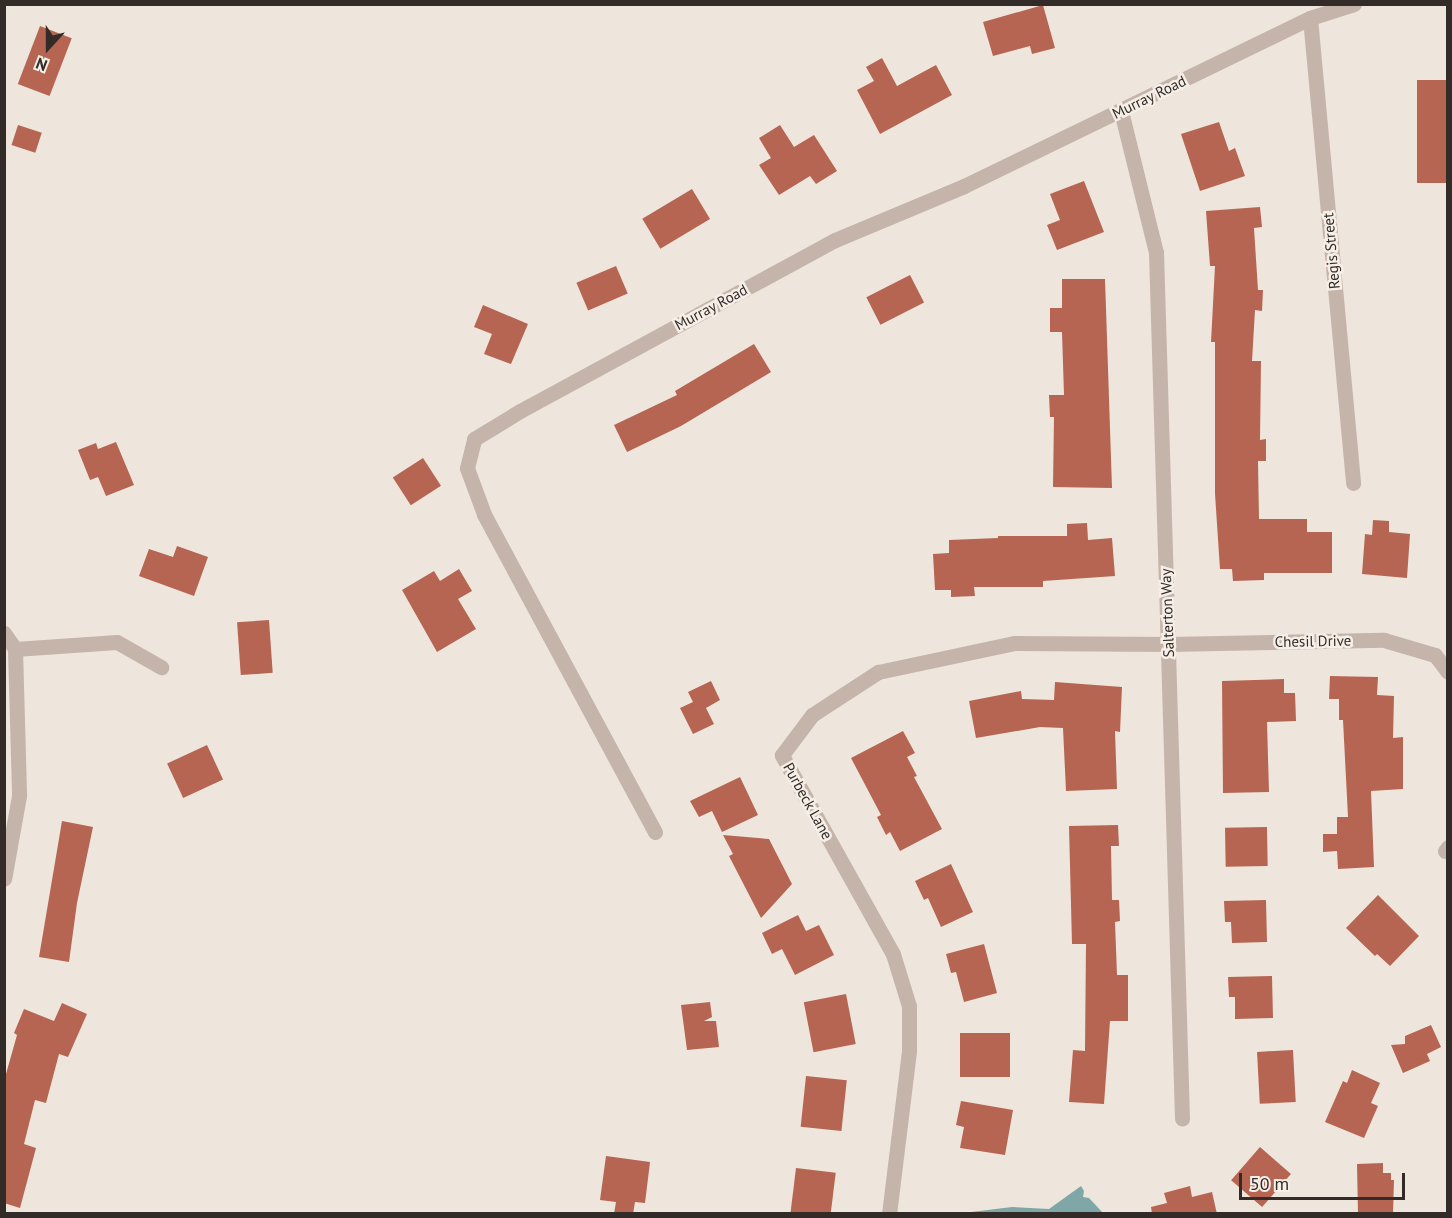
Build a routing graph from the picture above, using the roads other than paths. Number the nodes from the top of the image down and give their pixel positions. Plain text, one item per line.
1 (1354, 4) edge
2 (1310, 18) junction
3 (1121, 111) junction
4 (1353, 483) dead end
5 (4, 633) edge
6 (1168, 644) junction
7 (15, 649) junction
8 (161, 667) dead end
9 (1448, 672) edge
10 (655, 832) dead end
11 (4, 879) edge
12 (1182, 1119) dead end
13 (889, 1214) edge

1 - 2 street, Murray Road
2 - 3 street, Murray Road
2 - 4 street, Regis Street
3 - 6 street, Salterton Way
3 - 10 street, Murray Road
5 - 7 street
6 - 9 street, Chesil Drive
6 - 12 street, Salterton Way
6 - 13 street, Purbeck Lane
7 - 8 street
7 - 11 street

